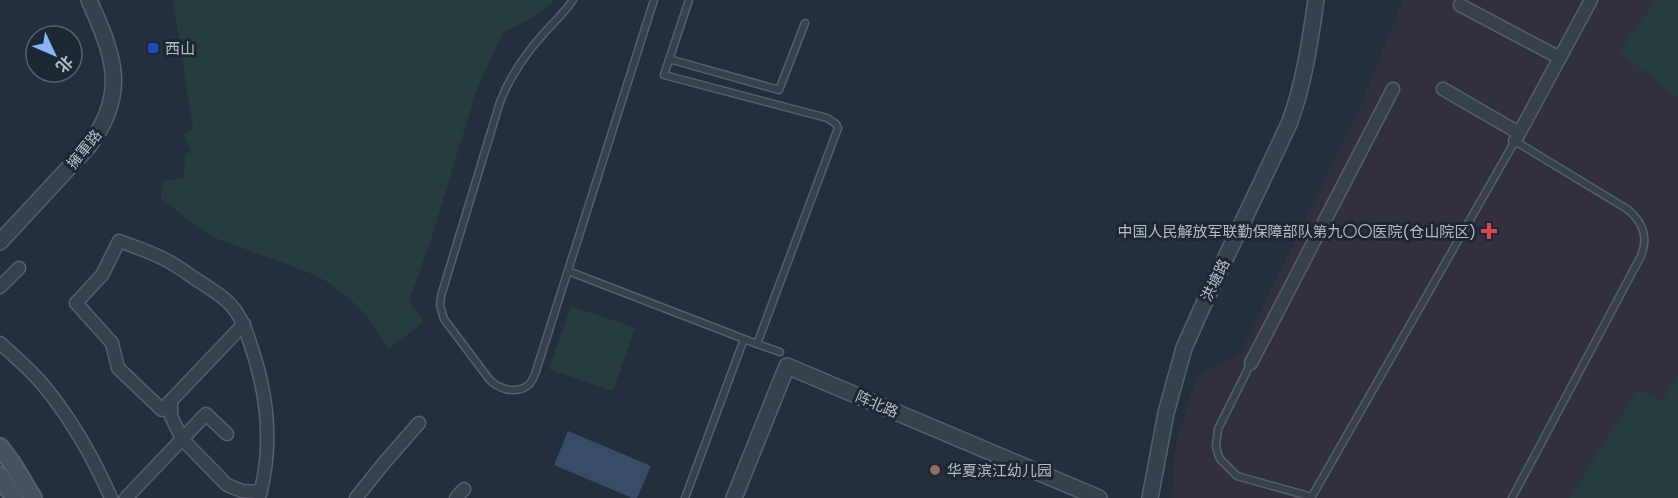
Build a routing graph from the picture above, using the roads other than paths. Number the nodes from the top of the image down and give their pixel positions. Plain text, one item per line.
1 (89, 0) edge
2 (573, 0) edge
3 (654, 0) edge
4 (688, 0) edge
5 (1316, 0) edge
6 (1591, 0) edge
7 (1460, 4) dead end
8 (805, 23) dead end
9 (1560, 58) junction
10 (669, 59) junction
11 (728, 75) junction
12 (1443, 89) dead end
13 (723, 90) junction
14 (1393, 90) dead end
15 (1517, 137) junction
16 (0, 242) edge
17 (19, 268) dead end
18 (568, 271) junction
19 (0, 287) edge
20 (244, 324) junction
21 (744, 339) junction
22 (0, 343) edge
23 (757, 344) junction
24 (780, 352) dead end
25 (1251, 363) joint
26 (171, 401) junction
27 (419, 423) dead end
28 (227, 434) dead end
29 (182, 439) junction
30 (0, 447) edge
31 (0, 476) edge
32 (260, 495) edge
33 (1311, 497) edge
34 (14, 498) edge
35 (33, 498) edge
36 (111, 498) edge
37 (126, 498) edge
38 (356, 498) edge
39 (685, 498) edge
40 (734, 498) edge
41 (1099, 498) edge
42 (1150, 498) edge
43 (1512, 498) edge

1 - 16 street, 擁軍路
2 - 18 lane
3 - 18 lane
4 - 10 lane
5 - 42 street, 洪塘路
6 - 9 street
7 - 9 street
8 - 11 lane
9 - 15 street
10 - 11 lane
10 - 13 lane
11 - 13 lane
12 - 15 street
13 - 23 lane
14 - 25 street
15 - 33 lane
15 - 43 lane
17 - 19 street
18 - 21 lane
20 - 26 street
20 - 26 street
20 - 32 street
21 - 23 lane
21 - 39 lane
22 - 36 street
23 - 24 lane
25 - 33 lane
26 - 29 street
27 - 38 street
28 - 29 street
29 - 32 street
29 - 37 street
30 - 35 main road
31 - 34 main road
40 - 41 street, 阵北路

